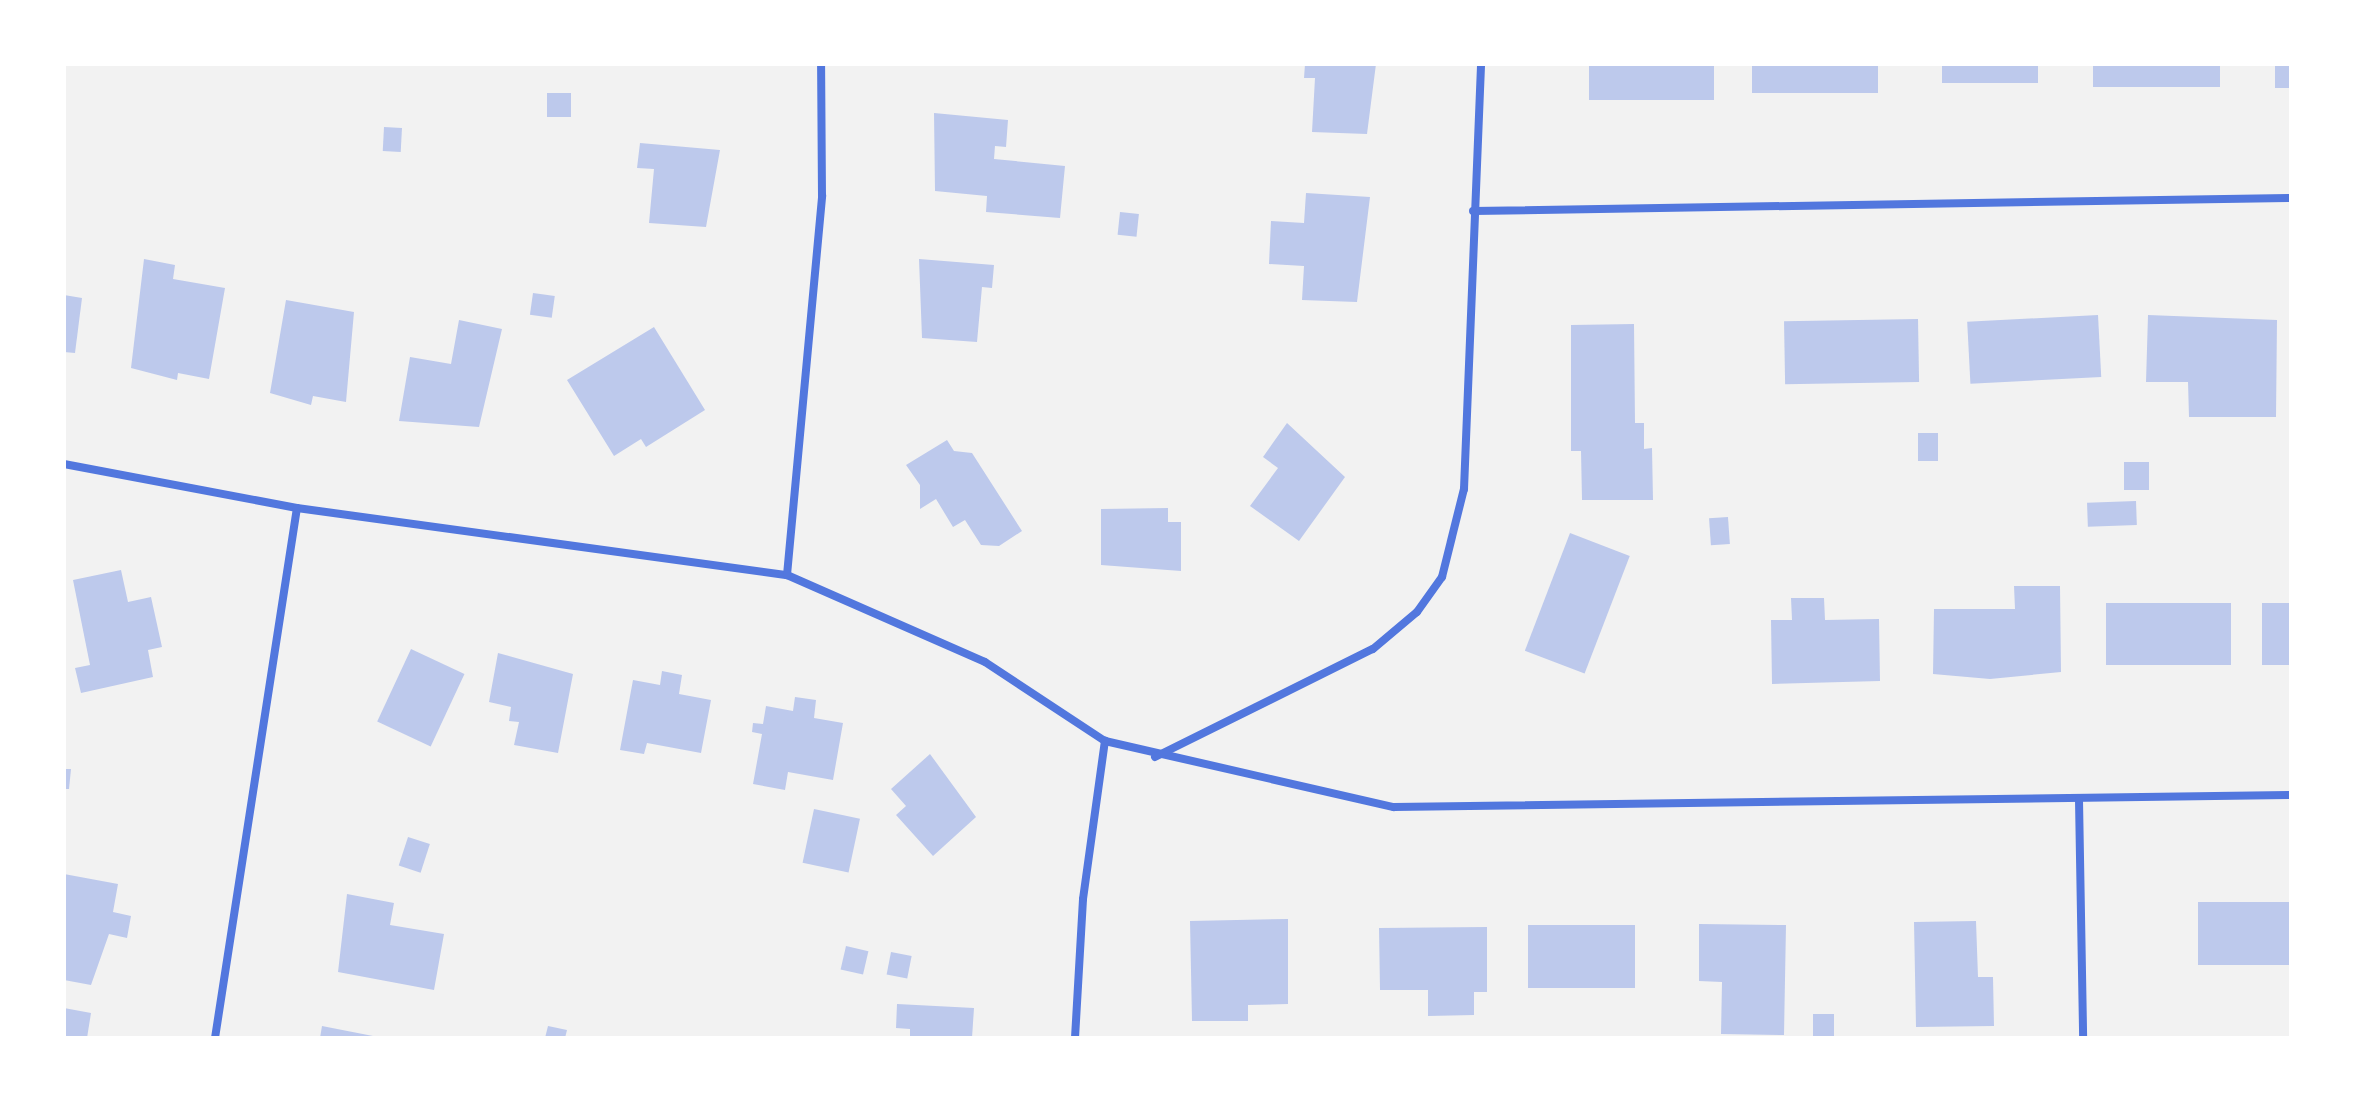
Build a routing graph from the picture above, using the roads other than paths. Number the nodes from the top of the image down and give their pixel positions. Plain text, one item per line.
1 (821, 64) edge
2 (1481, 64) edge
3 (2291, 198) edge
4 (1473, 211) junction
5 (64, 464) edge
6 (297, 508) junction
7 (787, 575) junction
8 (1105, 741) junction
9 (1154, 757) junction
10 (2291, 795) edge
11 (2079, 800) junction
12 (215, 1038) edge
13 (1075, 1038) edge
14 (2083, 1038) edge

1 - 7 street
2 - 4 street
3 - 4 street
4 - 9 street
5 - 6 street
6 - 7 street
6 - 12 street
7 - 8 street
8 - 9 street
8 - 13 street
9 - 11 street
10 - 11 street
11 - 14 street

